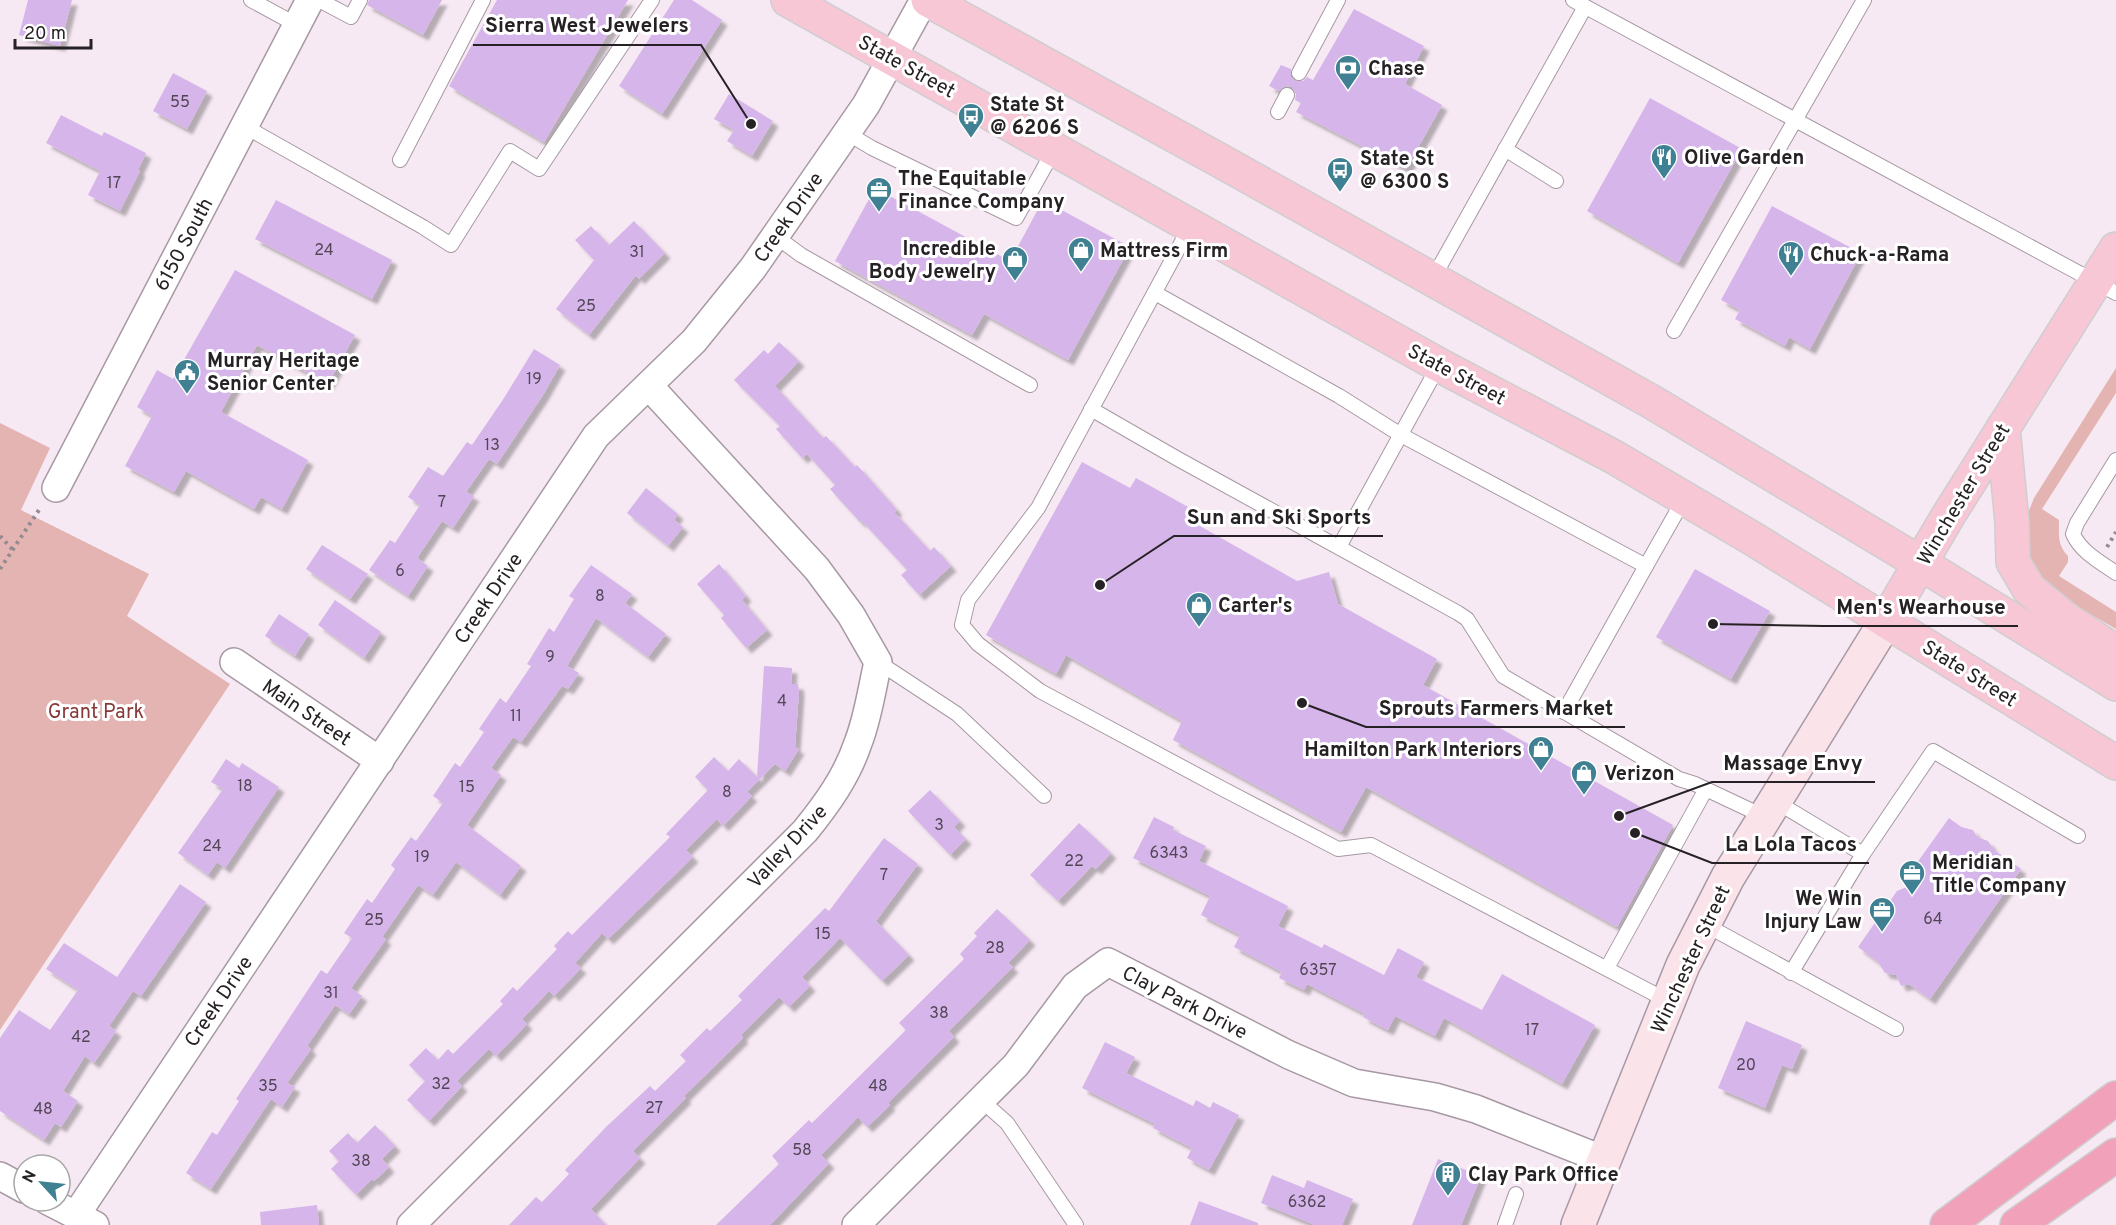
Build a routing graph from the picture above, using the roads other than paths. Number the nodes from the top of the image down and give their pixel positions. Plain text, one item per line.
1 (251, 0) edge
2 (310, 0) edge
3 (319, 0) edge
4 (360, 0) edge
5 (483, 0) edge
6 (652, 0) edge
7 (788, 0) edge
8 (926, 0) edge
9 (1338, 0) edge
10 (1864, 0) edge
11 (1579, 3) edge
12 (297, 25) junction
13 (893, 59) junction
14 (1299, 73) dead end
15 (1287, 95) dead end
16 (1278, 112) dead end
17 (1795, 121) junction
18 (244, 126) junction
19 (847, 133) junction
20 (1505, 149) junction
21 (1054, 150) junction
22 (400, 160) dead end
23 (1556, 181) dead end
24 (1191, 225) junction
25 (775, 236) junction
26 (2116, 249) edge
27 (1432, 280) junction
28 (2106, 287) edge
29 (1155, 293) junction
30 (1674, 331) dead end
31 (1439, 365) junction
32 (1030, 385) dead end
33 (649, 386) junction
34 (1091, 409) junction
35 (2003, 428) junction
36 (1401, 435) junction
37 (2116, 460) edge
38 (56, 488) dead end
39 (1684, 499) junction
40 (1339, 547) junction
41 (1920, 563) junction
42 (1646, 566) junction
43 (2116, 573) edge
44 (1886, 621) junction
45 (2116, 652) edge
46 (234, 662) dead end
47 (878, 662) junction
48 (2116, 684) edge
49 (1564, 712) junction
50 (380, 760) junction
51 (2116, 763) edge
52 (1706, 789) junction
53 (1044, 796) dead end
54 (1770, 809) junction
55 (2078, 836) dead end
56 (1863, 854) junction
57 (1704, 924) junction
58 (1607, 968) junction
59 (1791, 973) junction
60 (1668, 1001) junction
61 (1896, 1029) dead end
62 (2116, 1098) edge
63 (981, 1100) junction
64 (2116, 1155) edge
65 (1604, 1160) junction
66 (1516, 1194) dead end
67 (71, 1213) edge
68 (85, 1220) edge
69 (411, 1225) edge
70 (856, 1225) edge
71 (1076, 1225) edge
72 (1505, 1225) edge
73 (1578, 1225) edge
74 (1947, 1225) edge
75 (2017, 1225) edge

1 - 12 lane
2 - 12 street, 6150 South
3 - 4 lane
5 - 22 lane
6 - 18 lane
7 - 13 main road, State Street
8 - 13 street, Creek Drive
8 - 27 main road
9 - 14 lane
10 - 17 lane
11 - 17 lane
11 - 20 lane
12 - 18 street, 6150 South
13 - 19 street, Creek Drive
13 - 21 main road, State Street
15 - 16 lane
17 - 28 lane
17 - 30 lane
18 - 38 street, 6150 South
19 - 21 lane
19 - 25 street, Creek Drive
20 - 23 lane
20 - 27 lane
21 - 24 main road, State Street
24 - 29 lane
24 - 31 main road, State Street
25 - 32 lane
25 - 33 street, Creek Drive
26 - 28 main road, Winchester Street
27 - 41 main road
28 - 35 main road, Winchester Street
29 - 34 lane
29 - 36 lane
31 - 36 lane
31 - 39 main road, State Street
33 - 47 street
33 - 50 street, Creek Drive
34 - 40 lane
34 - 58 lane
35 - 41 main road, Winchester Street
35 - 45 main road
36 - 40 lane
36 - 42 lane
37 - 43 lane
39 - 42 lane
39 - 44 main road, State Street
40 - 49 lane
41 - 44 main road, Winchester Street
41 - 48 main road
42 - 49 lane
44 - 51 main road, State Street
44 - 54 main road, Winchester Street
46 - 50 street, Main Street
47 - 53 lane
47 - 69 street, Valley Drive
49 - 52 lane
50 - 68 street, Creek Drive
52 - 54 lane
52 - 58 lane
54 - 56 lane
54 - 57 main road, Winchester Street
55 - 56 lane
56 - 59 lane
57 - 59 lane
57 - 60 main road, Winchester Street
58 - 60 lane
59 - 61 lane
60 - 65 main road, Winchester Street
62 - 74 highway
63 - 65 street, Clay Park Drive
63 - 70 street, Clay Park Drive
63 - 71 lane
64 - 75 highway
65 - 73 main road, Winchester Street
66 - 72 lane
67 - 68 street

